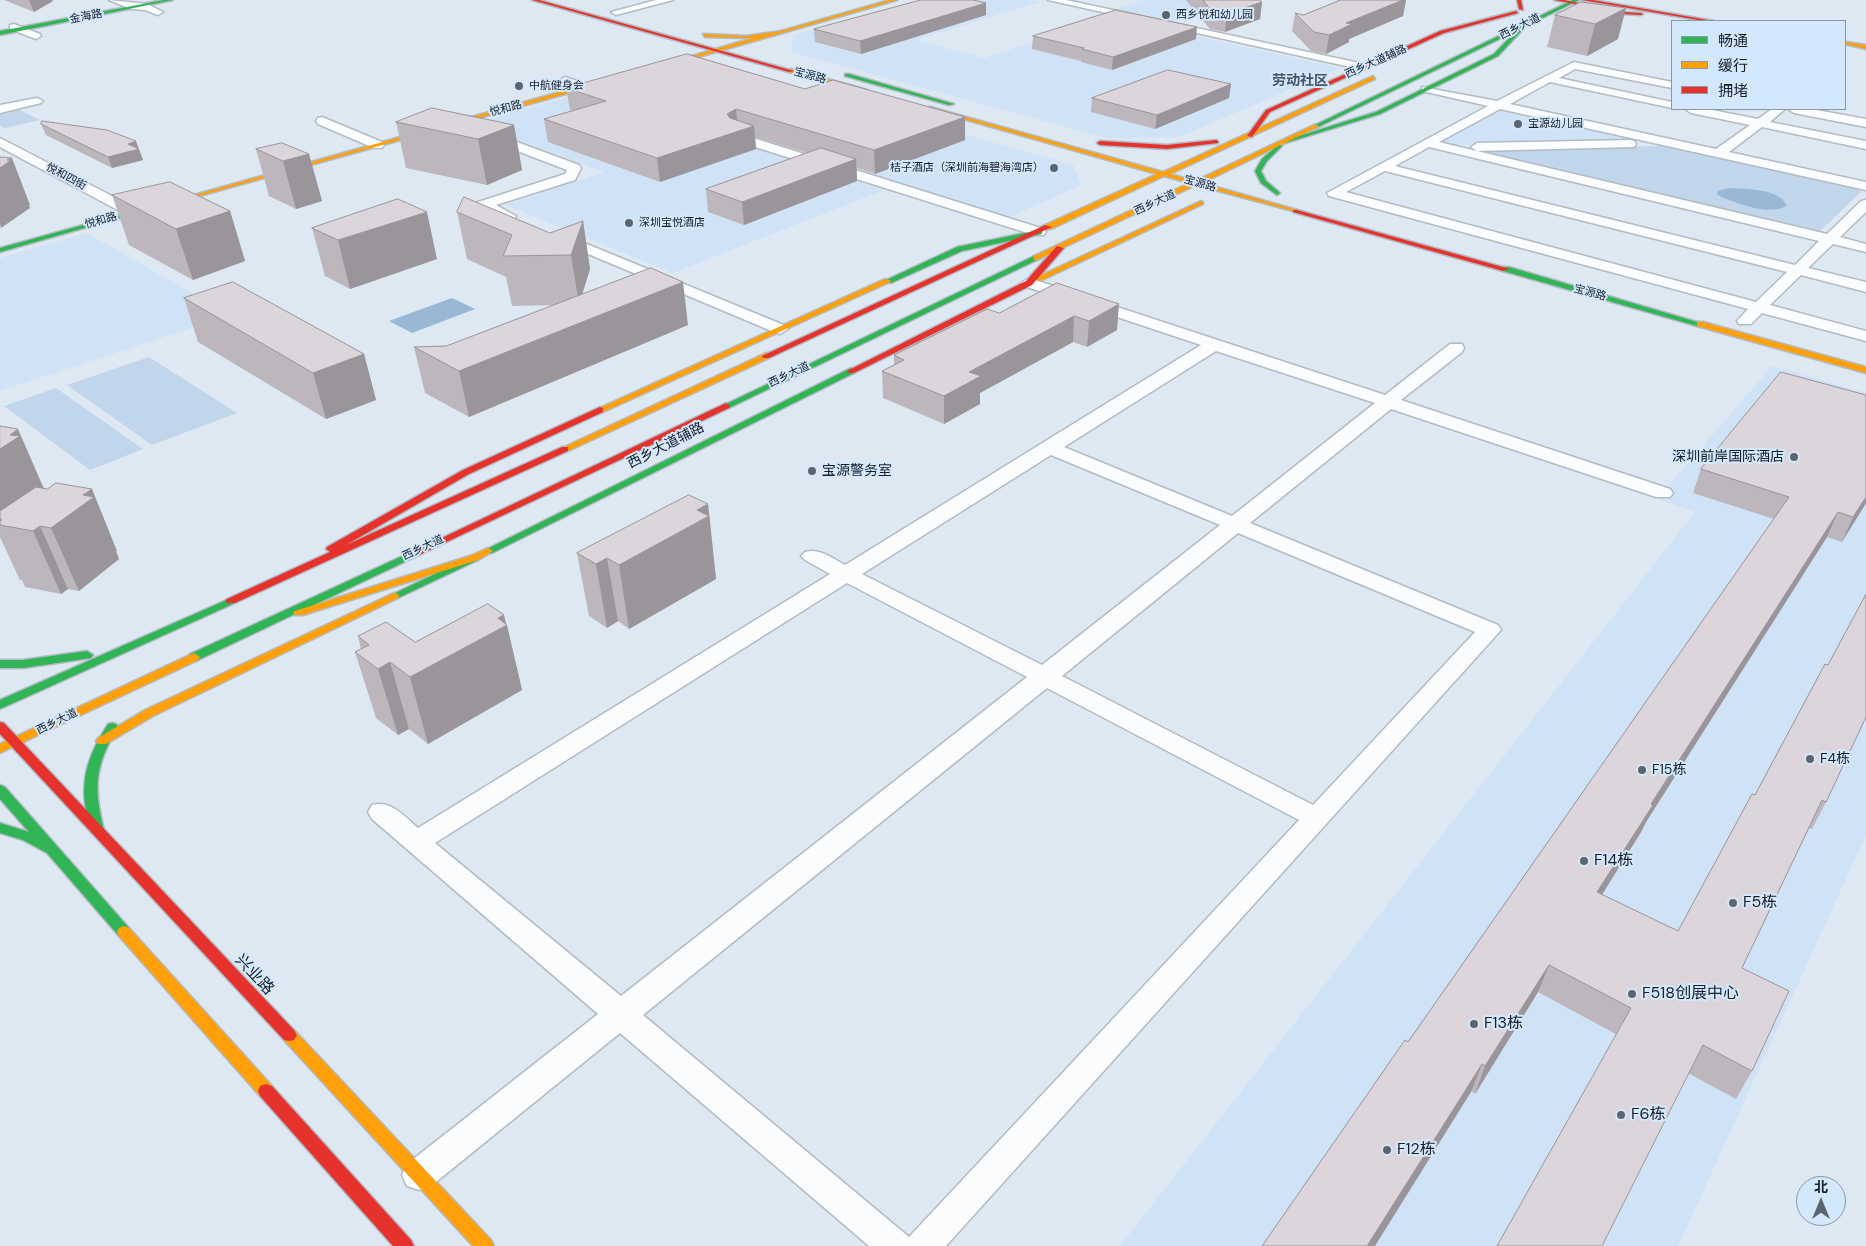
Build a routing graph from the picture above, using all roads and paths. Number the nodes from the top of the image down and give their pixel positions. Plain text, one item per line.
1 (114, 0) edge
2 (153, 0) edge
3 (171, 0) edge
4 (534, 0) edge
5 (570, 0) edge
6 (668, 0) edge
7 (1053, 0) edge
8 (1556, 0) edge
9 (1584, 0) edge
10 (1614, 0) edge
11 (887, 1) edge
12 (1574, 1) edge
13 (1534, 3) dead end
14 (131, 6) junction
15 (1519, 7) edge
16 (158, 12) dead end
17 (616, 12) junction
18 (1642, 12) junction
19 (1544, 16) junction
20 (1679, 20) edge
21 (1704, 20) edge
22 (1524, 26) junction
23 (17, 28) junction
24 (0, 31) edge
25 (781, 32) junction
26 (690, 33) junction
27 (36, 36) dead end
28 (663, 36) junction
29 (1454, 40) dead end
30 (1846, 43) edge
31 (737, 45) junction
32 (1866, 47) edge
33 (1846, 48) edge
34 (764, 49) dead end
35 (717, 51) junction
36 (1866, 51) edge
37 (782, 56) dead end
38 (798, 62) junction
39 (774, 66) junction
40 (1364, 67) junction
41 (653, 68) junction
42 (1383, 74) dead end
43 (1548, 79) junction
44 (565, 80) dead end
45 (613, 80) edge
46 (1671, 85) edge
47 (586, 87) junction
48 (1426, 89) junction
49 (37, 101) dead end
50 (1671, 105) edge
51 (1498, 106) junction
52 (0, 109) edge
53 (1696, 110) edge
54 (1778, 110) edge
55 (1799, 110) edge
56 (1268, 111) junction
57 (1378, 113) junction
58 (1250, 118) dead end
59 (322, 120) dead end
60 (455, 123) junction
61 (1760, 123) junction
62 (1866, 123) edge
63 (1223, 130) dead end
64 (1069, 136) junction
65 (1250, 136) junction
66 (737, 137) edge
67 (0, 142) edge
68 (1284, 142) junction
69 (1054, 143) junction
70 (1428, 143) junction
71 (1668, 143) junction
72 (378, 145) junction
73 (1187, 145) junction
74 (1866, 145) edge
75 (1309, 146) dead end
76 (1445, 147) junction
77 (1718, 154) junction
78 (1283, 159) dead end
79 (1182, 166) junction
80 (1384, 167) junction
81 (1102, 170) dead end
82 (1258, 171) junction
83 (1165, 174) junction
84 (1213, 175) junction
85 (1228, 179) dead end
86 (1197, 183) junction
87 (1252, 186) dead end
88 (1866, 186) edge
89 (1101, 191) dead end
90 (1200, 203) junction
91 (1866, 204) edge
92 (1281, 206) junction
93 (1323, 206) dead end
94 (1083, 211) junction
95 (132, 212) junction
96 (1034, 216) dead end
97 (1316, 216) junction
98 (1121, 219) junction
99 (519, 220) edge
100 (1016, 224) junction
101 (546, 231) edge
102 (1039, 232) junction
103 (1830, 239) junction
104 (1060, 248) junction
105 (1866, 248) edge
106 (960, 249) junction
107 (0, 250) edge
108 (1798, 270) junction
109 (1029, 283) junction
110 (1866, 287) edge
111 (1759, 308) junction
112 (1745, 321) dead end
113 (780, 329) junction
114 (1866, 336) edge
115 (1215, 344) junction
116 (1456, 348) dead end
117 (1866, 370) edge
118 (1389, 402) junction
119 (1048, 448) junction
120 (1663, 493) dead end
121 (1234, 525) junction
122 (812, 556) dead end
123 (474, 558) junction
124 (288, 574) junction
125 (846, 574) junction
126 (262, 624) junction
127 (156, 636) junction
128 (202, 652) junction
129 (0, 664) edge
130 (1044, 676) junction
131 (136, 699) dead end
132 (0, 705) edge
133 (121, 715) dead end
134 (0, 726) edge
135 (102, 741) junction
136 (15, 742) junction
137 (0, 749) edge
138 (0, 790) edge
139 (381, 812) dead end
140 (1317, 818) junction
141 (0, 828) edge
142 (97, 830) junction
143 (416, 842) junction
144 (50, 848) junction
145 (621, 1014) junction
146 (419, 1175) junction
147 (405, 1246) edge
148 (485, 1246) edge
149 (895, 1246) edge
150 (923, 1246) edge

1 - 14 street
2 - 14 main road, 金海路
3 - 14 main road, 金海路
4 - 28 main road, 宝源路
5 - 17 main road, 宝源路
6 - 17 street
7 - 40 street
8 - 12 main road
9 - 18 main road
10 - 18 main road
11 - 25 main road
12 - 18 main road
12 - 19 main road, 西乡大道
13 - 15 main road, 西乡大道
14 - 16 street
14 - 23 main road, 金海路
15 - 29 main road, 西乡大道
15 - 40 main road, 西乡大道辅路
17 - 26 main road, 宝源路
18 - 19 main road
18 - 20 main road
18 - 21 main road
19 - 22 main road, 西乡大道
22 - 48 main road
22 - 68 main road, 西乡大道
23 - 24 main road, 金海路
23 - 27 street
25 - 26 main road
25 - 31 main road
25 - 34 main road
26 - 31 main road, 宝源路
28 - 35 main road, 宝源路
28 - 41 main road
30 - 32 main road
31 - 35 main road
31 - 38 main road, 宝源路
33 - 36 main road
35 - 39 main road, 宝源路
35 - 41 main road
37 - 38 main road
38 - 64 main road, 宝源路
39 - 41 main road
39 - 69 main road, 宝源路
40 - 56 main road, 西乡大道辅路
42 - 65 main road, 西乡大道
43 - 46 street
43 - 50 street
43 - 51 street
44 - 47 street
45 - 47 main road, 悦和路
47 - 60 main road, 悦和路
48 - 51 street
48 - 57 main road
49 - 52 street
51 - 70 street
51 - 71 street
53 - 61 street
54 - 61 street
55 - 62 street
56 - 58 main road
56 - 65 main road, 西乡大道辅路
57 - 68 main road
57 - 75 main road
59 - 72 street
60 - 72 main road, 悦和路
60 - 99 street
61 - 74 street
61 - 77 street
63 - 73 main road
64 - 73 main road
64 - 79 main road, 宝源路
65 - 73 main road
65 - 79 main road, 西乡大道
66 - 100 street
67 - 95 street, 悦和四街
68 - 82 main road
68 - 84 main road, 西乡大道
69 - 81 main road
69 - 83 main road, 宝源路
70 - 76 street
70 - 80 street
71 - 76 street
71 - 77 street
72 - 95 main road, 悦和路
76 - 103 street
77 - 88 street
78 - 82 main road
79 - 83 main road, 西乡大道
79 - 84 main road, 宝源路
80 - 108 street
80 - 111 street
82 - 87 main road
83 - 86 main road, 宝源路
83 - 94 main road, 西乡大道
84 - 85 main road, 宝源路
84 - 86 main road, 西乡大道
86 - 92 main road, 宝源路
86 - 98 main road, 西乡大道
89 - 94 main road
90 - 92 main road
90 - 98 main road
90 - 109 main road
91 - 103 street
92 - 97 main road, 宝源路
93 - 97 main road
94 - 102 main road, 西乡大道
95 - 107 main road, 悦和路
96 - 100 main road
97 - 117 main road, 宝源路
98 - 104 main road, 西乡大道
100 - 102 street
100 - 106 main road
101 - 113 street
102 - 106 main road
102 - 124 main road, 西乡大道
103 - 105 street
103 - 108 street
104 - 109 main road, 西乡大道辅路
104 - 126 main road, 西乡大道
106 - 113 main road
108 - 110 street
108 - 111 street
109 - 115 street
109 - 123 main road, 西乡大道辅路
111 - 112 street
111 - 114 street
113 - 124 main road
115 - 118 street
115 - 119 street
116 - 118 street
118 - 120 street
118 - 121 street
119 - 121 street
119 - 125 street
121 - 130 street
121 - 140 street
122 - 125 street
123 - 126 main road, 西乡大道辅路
123 - 135 main road
124 - 127 main road, 西乡大道
125 - 130 street
125 - 143 street
126 - 128 main road, 西乡大道
127 - 129 main road
127 - 132 main road, 西乡大道
128 - 131 main road
128 - 136 main road, 西乡大道
130 - 140 street
130 - 145 street
133 - 135 main road
134 - 136 main road, 兴业路
135 - 142 main road
136 - 137 main road, 西乡大道
136 - 142 main road, 兴业路
138 - 144 main road
139 - 143 street
140 - 150 street
141 - 144 main road
142 - 146 main road, 兴业路
143 - 145 street
144 - 147 main road
145 - 146 street
145 - 149 street
146 - 148 main road, 兴业路

